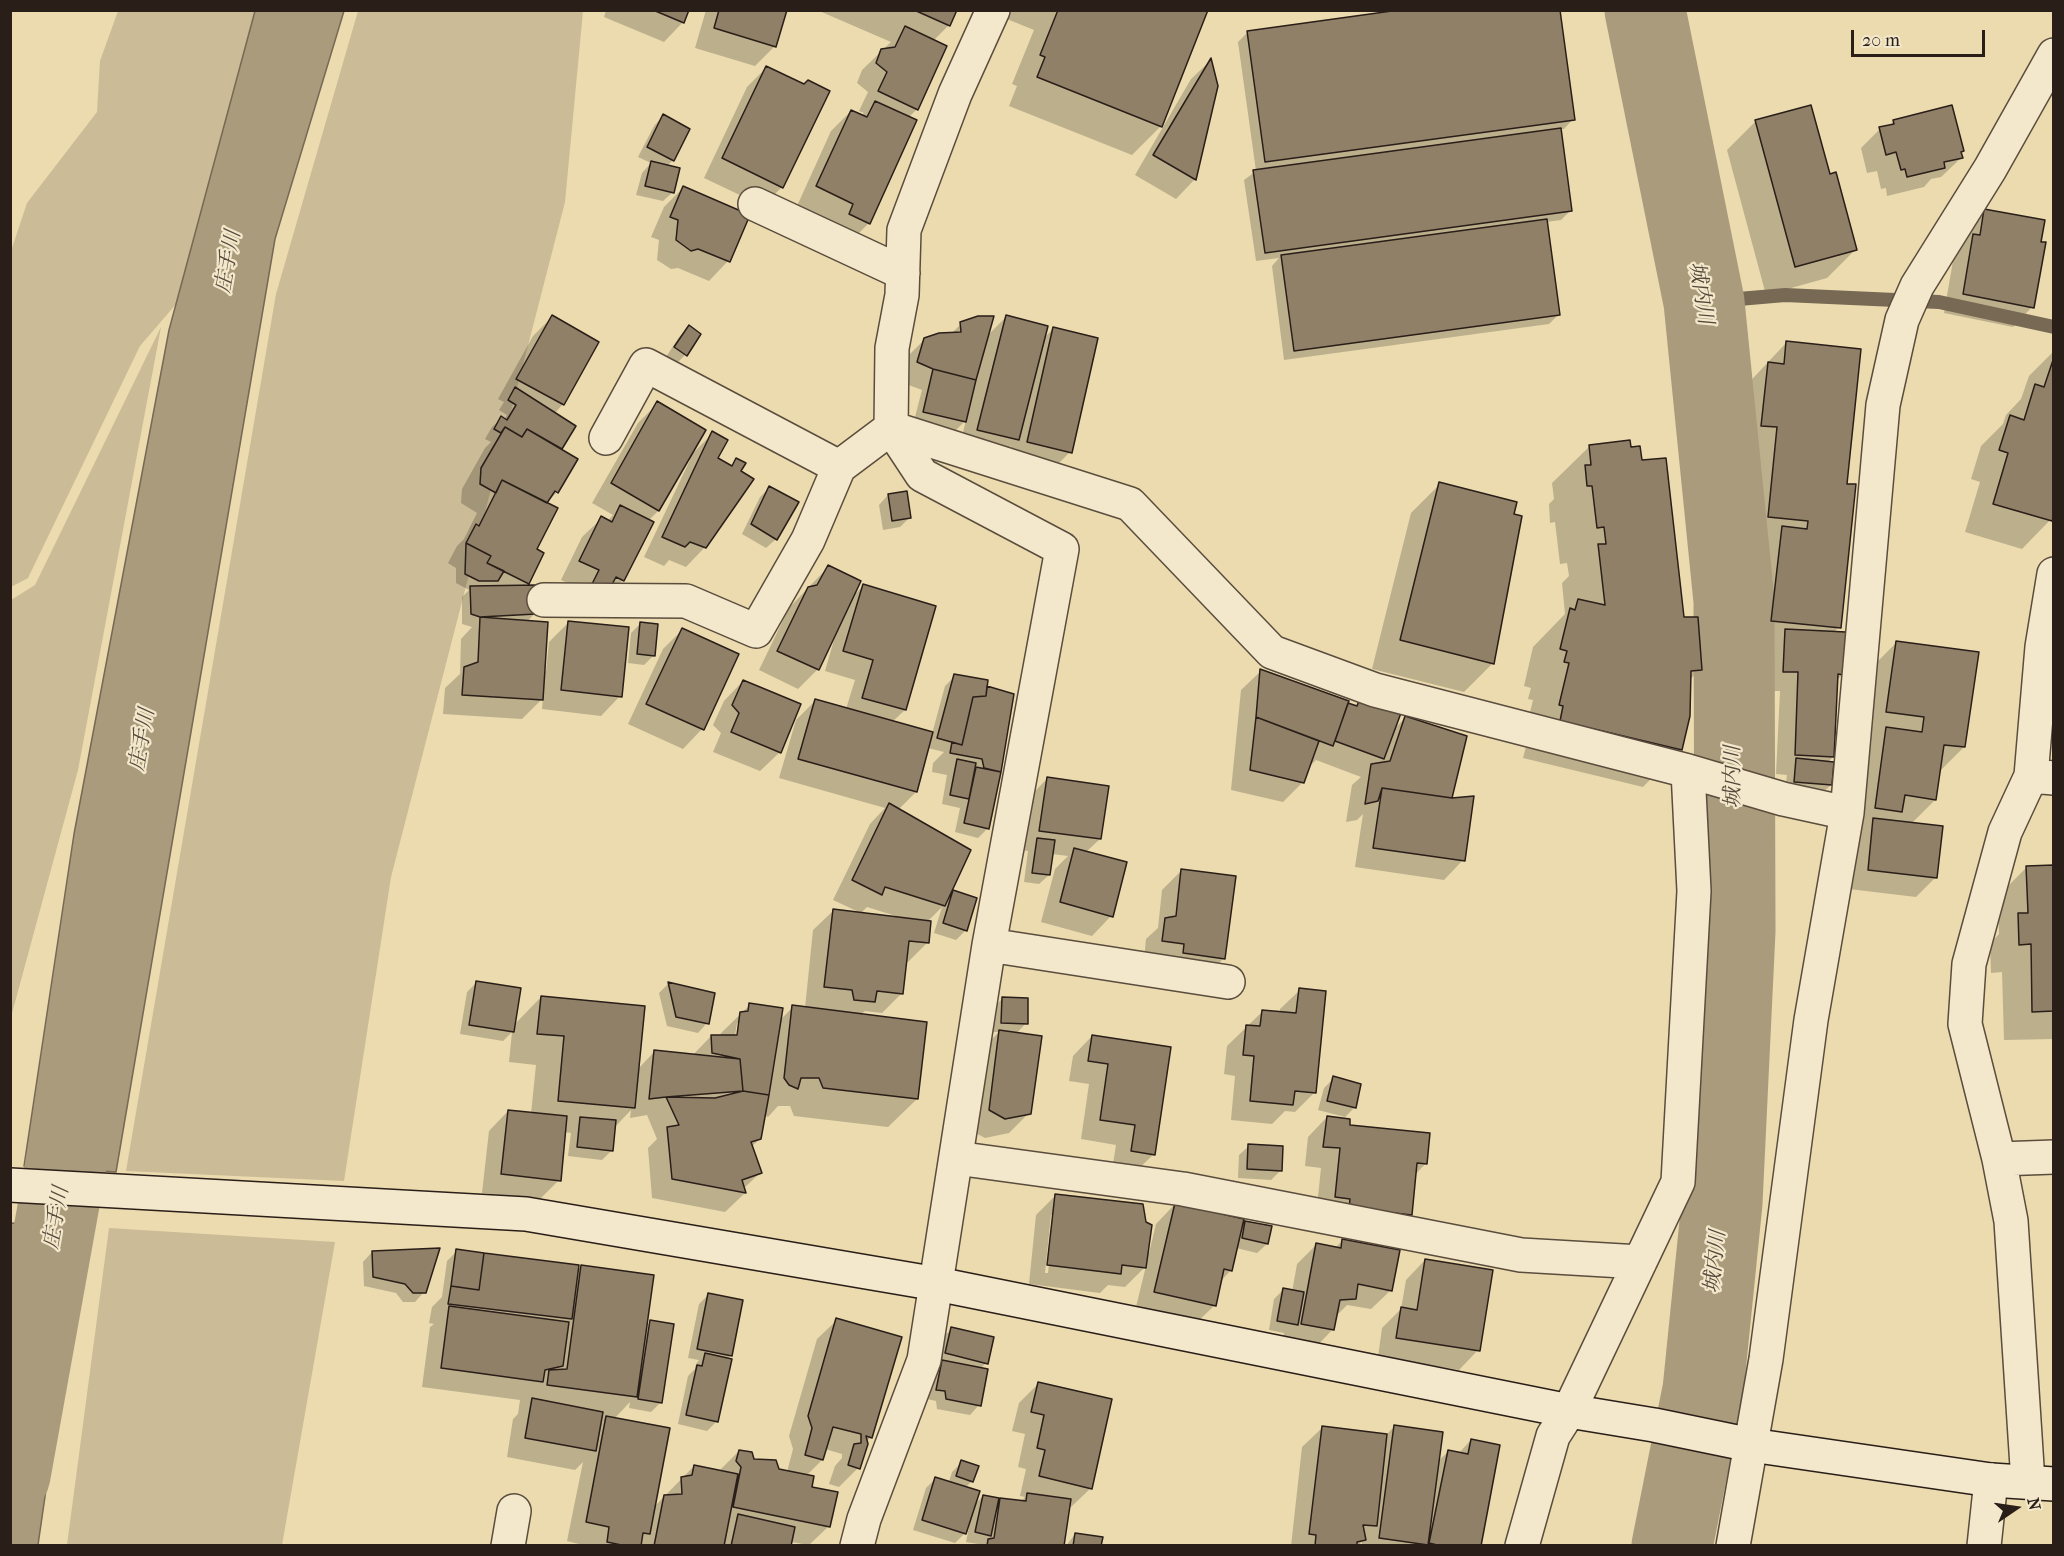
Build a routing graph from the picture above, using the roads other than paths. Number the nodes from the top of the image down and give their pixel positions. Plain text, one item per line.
1 (993, 10) edge
2 (2054, 55) edge
3 (755, 204) dead end
4 (903, 273) junction
5 (891, 428) junction
6 (606, 438) dead end
7 (839, 467) junction
8 (2054, 574) edge
9 (544, 600) dead end
10 (1695, 773) junction
11 (2042, 777) edge
12 (1847, 813) junction
13 (989, 945) junction
14 (1227, 982) dead end
15 (2054, 1157) edge
16 (956, 1158) junction
17 (1999, 1159) junction
18 (10, 1185) edge
19 (1640, 1262) junction
20 (937, 1284) junction
21 (1569, 1411) junction
22 (1751, 1445) junction
23 (1991, 1480) junction
24 (2041, 1483) edge
25 (514, 1511) dead end
26 (508, 1545) edge
27 (857, 1545) edge
28 (1522, 1545) edge
29 (1733, 1545) edge
30 (1984, 1545) edge

1 - 4 street
2 - 12 street
3 - 4 street
4 - 5 street
5 - 7 street
5 - 10 street
5 - 13 street
6 - 7 street
7 - 9 street
8 - 11 street
10 - 12 street
10 - 19 street
11 - 17 street
12 - 22 street
13 - 14 street
13 - 16 street
15 - 17 street
16 - 19 street
16 - 20 street
17 - 24 street
18 - 20 street
19 - 21 street
20 - 21 street
20 - 27 street
21 - 22 street
21 - 28 street
22 - 23 street
22 - 29 street
23 - 24 street
23 - 30 street
25 - 26 street

